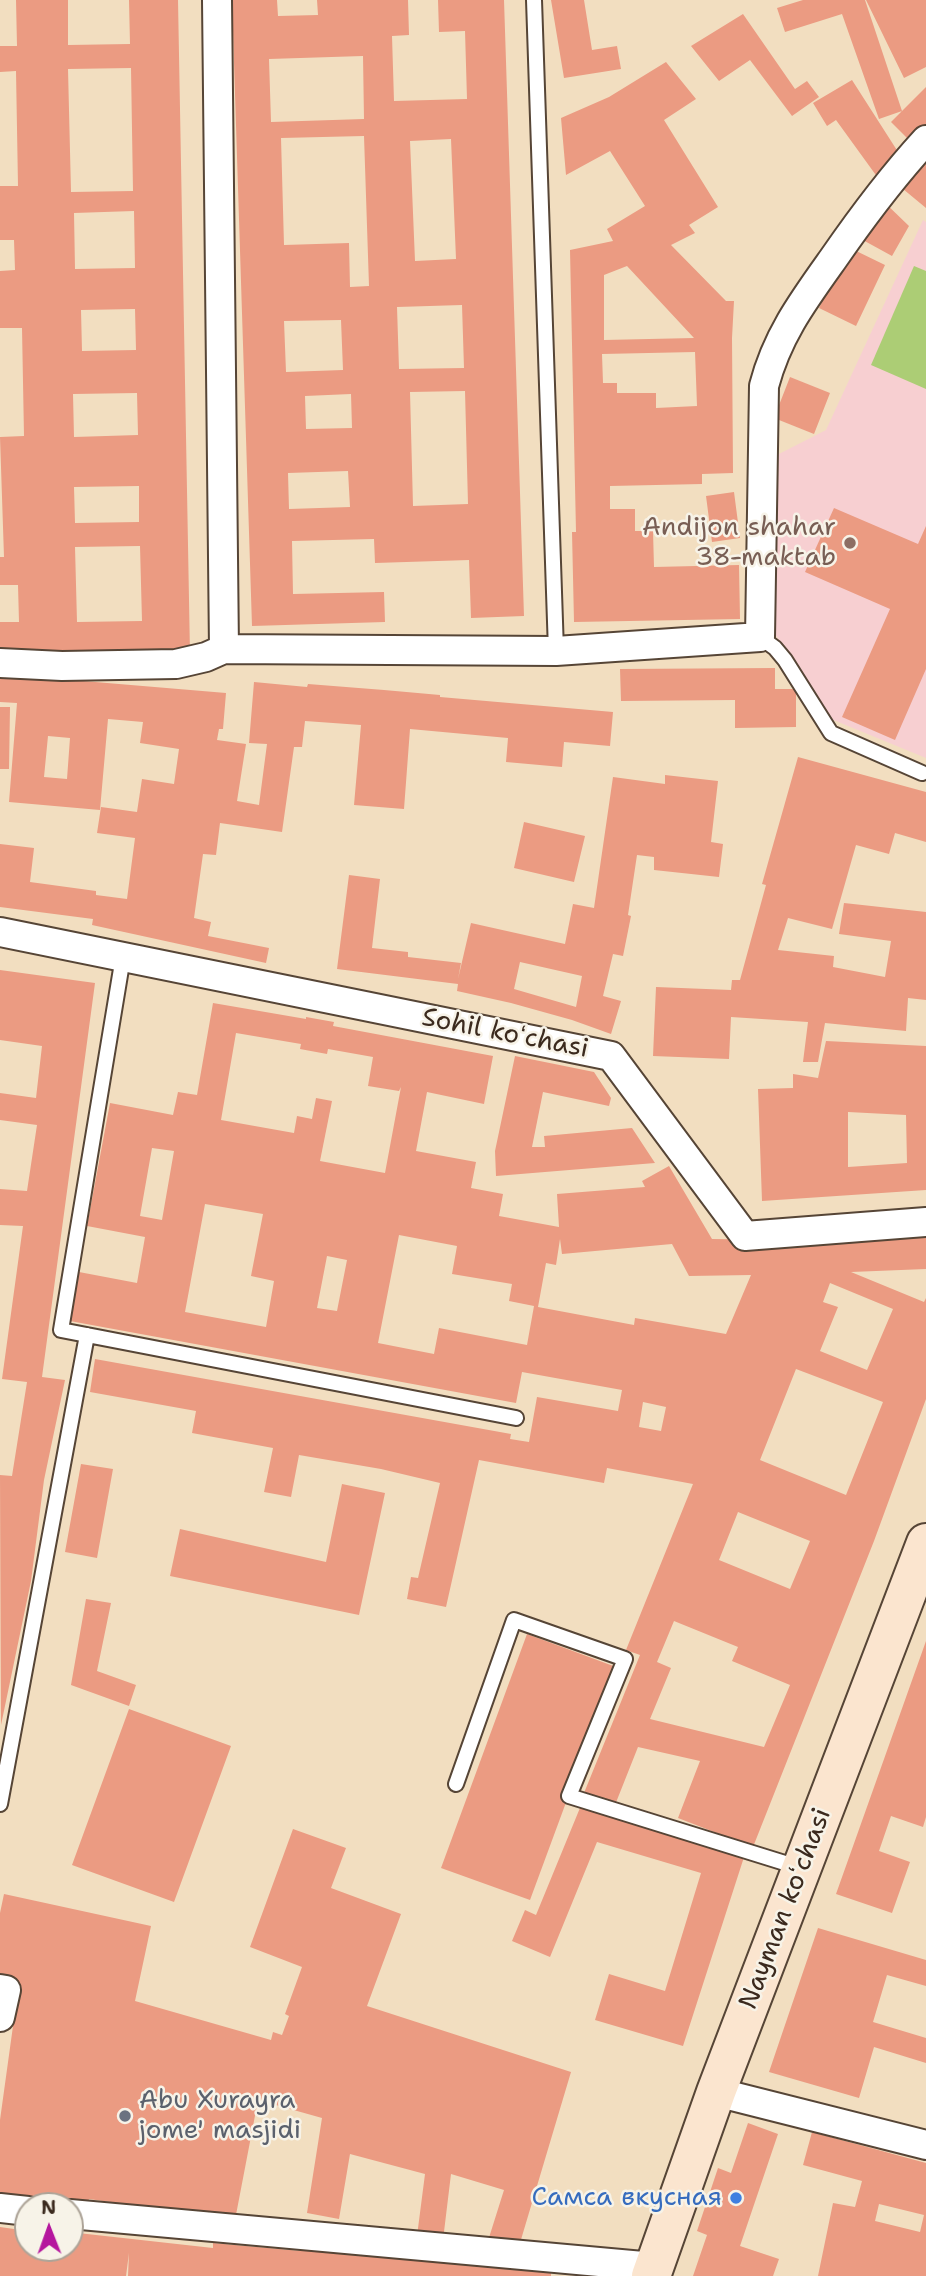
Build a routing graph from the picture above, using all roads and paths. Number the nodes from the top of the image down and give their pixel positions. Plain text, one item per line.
1 (217, 0) edge
2 (534, 0) edge
3 (926, 140) edge
4 (760, 637) junction
5 (224, 649) junction
6 (556, 651) junction
7 (0, 663) edge
8 (922, 773) dead end
9 (0, 932) edge
10 (122, 957) junction
11 (926, 1222) edge
12 (87, 1335) junction
13 (516, 1418) dead end
14 (926, 1543) edge
15 (456, 1784) dead end
16 (0, 1804) edge
17 (802, 1868) junction
18 (0, 1989) edge
19 (0, 2017) edge
20 (716, 2092) junction
21 (926, 2145) edge
22 (84, 2215) edge
23 (652, 2271) edge

1 - 5 street
2 - 6 lane
3 - 4 street
4 - 6 street
4 - 8 lane
5 - 6 street
5 - 7 street
9 - 10 street, Sohil koʻchasi
10 - 11 street, Sohil koʻchasi
10 - 12 lane
12 - 13 lane
12 - 16 lane
14 - 17 main road, Nayman koʻchasi
15 - 17 lane
17 - 20 main road, Nayman koʻchasi
18 - 19 street
20 - 21 street
20 - 23 main road, Nayman koʻchasi
22 - 23 street

